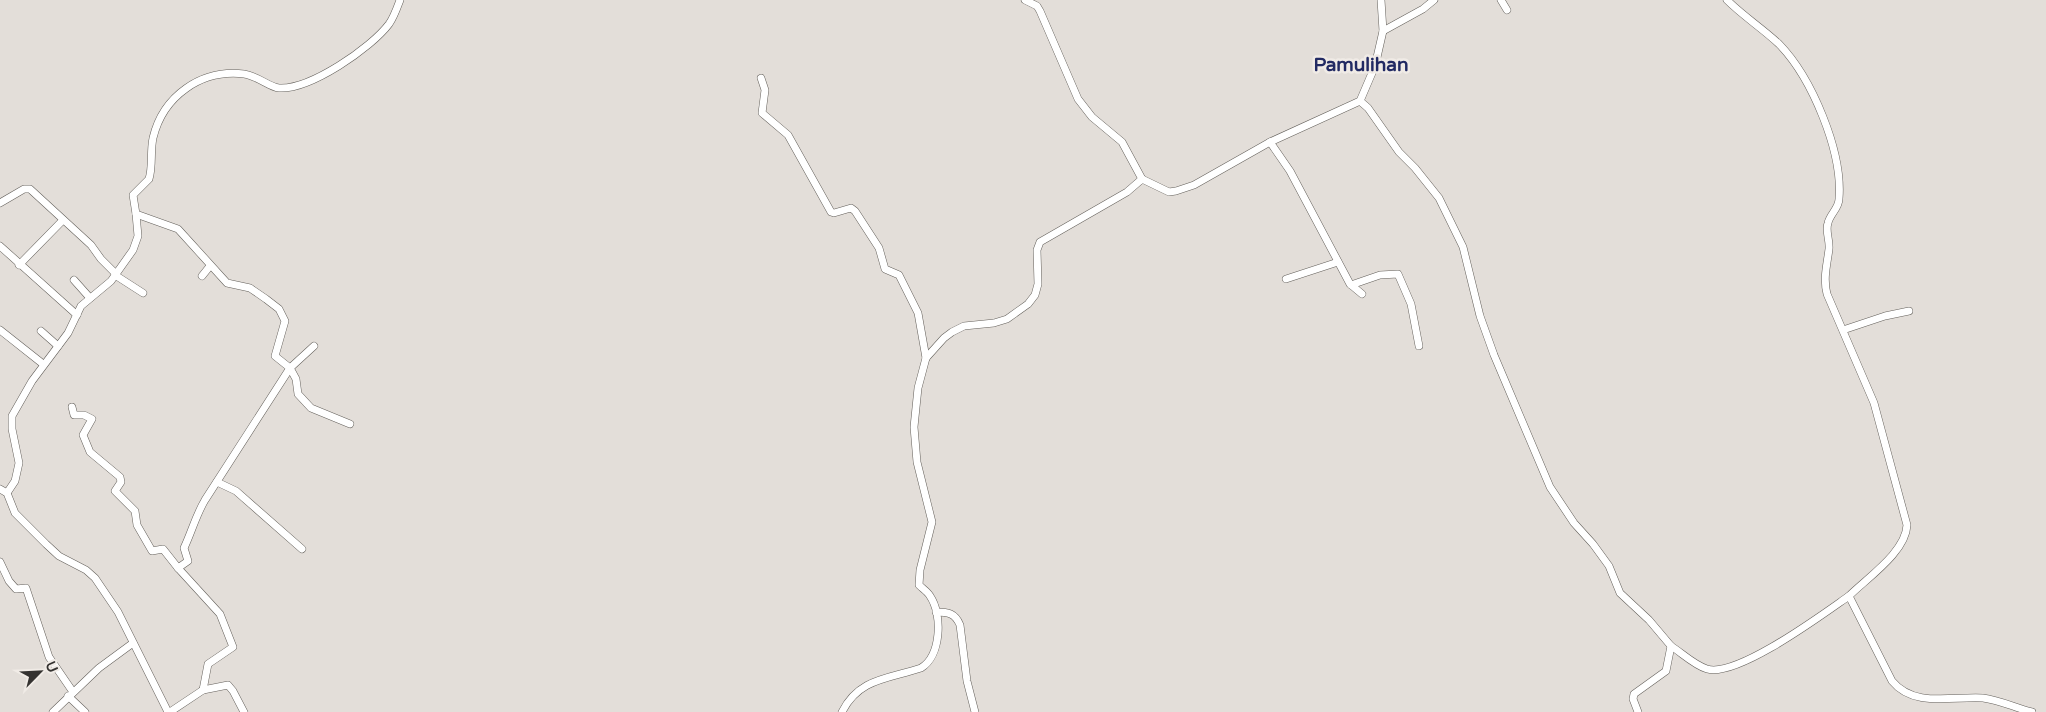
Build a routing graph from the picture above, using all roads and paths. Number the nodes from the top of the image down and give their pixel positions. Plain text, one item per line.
1 (400, 0) edge
2 (1025, 0) edge
3 (1381, 0) edge
4 (1434, 0) edge
5 (1501, 0) edge
6 (1726, 0) edge
7 (1506, 10) dead end
8 (1383, 31) junction
9 (760, 78) dead end
10 (1360, 101) junction
11 (1270, 142) junction
12 (1142, 180) junction
13 (0, 204) edge
14 (136, 214) junction
15 (62, 220) junction
16 (0, 246) edge
17 (1338, 262) junction
18 (19, 264) junction
19 (210, 266) junction
20 (115, 275) junction
21 (202, 276) dead end
22 (1286, 279) dead end
23 (74, 280) dead end
24 (1351, 285) junction
25 (143, 293) dead end
26 (1362, 294) dead end
27 (90, 298) junction
28 (1909, 311) dead end
29 (77, 315) junction
30 (0, 330) edge
31 (1843, 330) junction
32 (41, 331) dead end
33 (58, 346) junction
34 (314, 346) dead end
35 (1419, 346) dead end
36 (926, 358) junction
37 (43, 364) junction
38 (290, 368) junction
39 (72, 407) dead end
40 (350, 424) dead end
41 (217, 482) junction
42 (3, 491) edge
43 (302, 550) dead end
44 (0, 562) edge
45 (178, 568) junction
46 (1849, 596) junction
47 (936, 612) junction
48 (133, 643) junction
49 (1672, 646) junction
50 (203, 690) junction
51 (71, 694) junction
52 (53, 712) edge
53 (85, 712) edge
54 (169, 712) edge
55 (244, 712) edge
56 (842, 712) edge
57 (975, 712) edge
58 (1638, 712) edge
59 (2032, 712) edge

1 - 14 street
2 - 12 street
3 - 8 street
4 - 8 street
5 - 7 street
6 - 31 street
8 - 10 street
9 - 36 street
10 - 11 street
10 - 49 street
11 - 12 street
11 - 17 street
12 - 36 street
13 - 15 street
14 - 19 street
14 - 20 street
15 - 18 street
15 - 20 street
16 - 18 street
17 - 22 street
17 - 24 street
18 - 29 street
19 - 21 street
19 - 38 street
20 - 25 street
20 - 27 street
23 - 27 street
24 - 26 street
24 - 35 street
27 - 29 street
28 - 31 street
29 - 33 street
30 - 37 street
31 - 46 street
32 - 33 street
33 - 37 street
34 - 38 street
36 - 47 street
37 - 42 street
38 - 40 street
38 - 41 street
39 - 45 street
41 - 43 street
41 - 45 street
42 - 48 street
44 - 51 street
45 - 50 street
46 - 49 street
46 - 59 street
47 - 56 street
47 - 57 street
48 - 51 street
48 - 54 street
49 - 58 street
50 - 54 street
50 - 55 street
51 - 52 street
51 - 53 street

